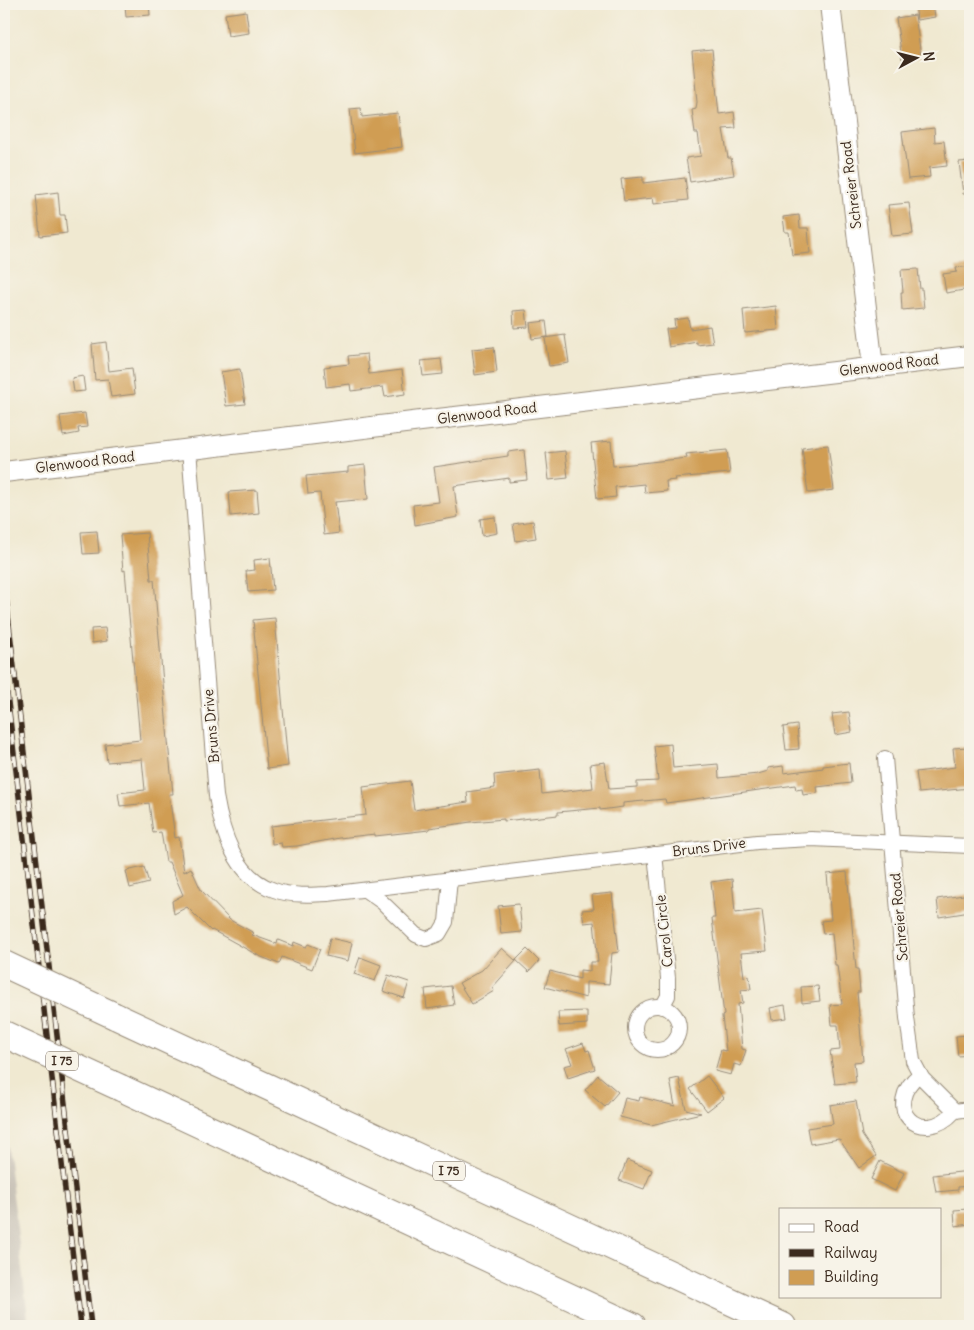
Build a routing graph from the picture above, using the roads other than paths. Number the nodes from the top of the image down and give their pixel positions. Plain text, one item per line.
1 (830, 4) edge
2 (970, 356) edge
3 (873, 367) junction
4 (189, 449) junction
5 (4, 472) edge
6 (885, 758) dead end
7 (892, 842) junction
8 (970, 846) edge
9 (656, 854) junction
10 (450, 879) junction
11 (365, 890) junction
12 (4, 964) edge
13 (662, 1007) dead end
14 (4, 1034) edge
15 (920, 1074) junction
16 (970, 1109) edge
17 (955, 1111) junction
18 (634, 1326) edge
19 (783, 1326) edge

1 - 3 street, Schreier Road
2 - 3 street, Glenwood Road
3 - 4 street, Glenwood Road
4 - 5 street, Glenwood Road
4 - 11 street, Bruns Drive
6 - 7 street, Schreier Road
7 - 8 street, Bruns Drive
7 - 9 street, Bruns Drive
7 - 15 street, Schreier Road
9 - 10 street, Bruns Drive
9 - 13 street, Carol Circle
10 - 11 street, Bruns Drive
10 - 11 street
12 - 19 highway, I 75, bridge
14 - 18 highway, I 75, bridge
15 - 17 street, Schreier Road
15 - 17 street
16 - 17 street

